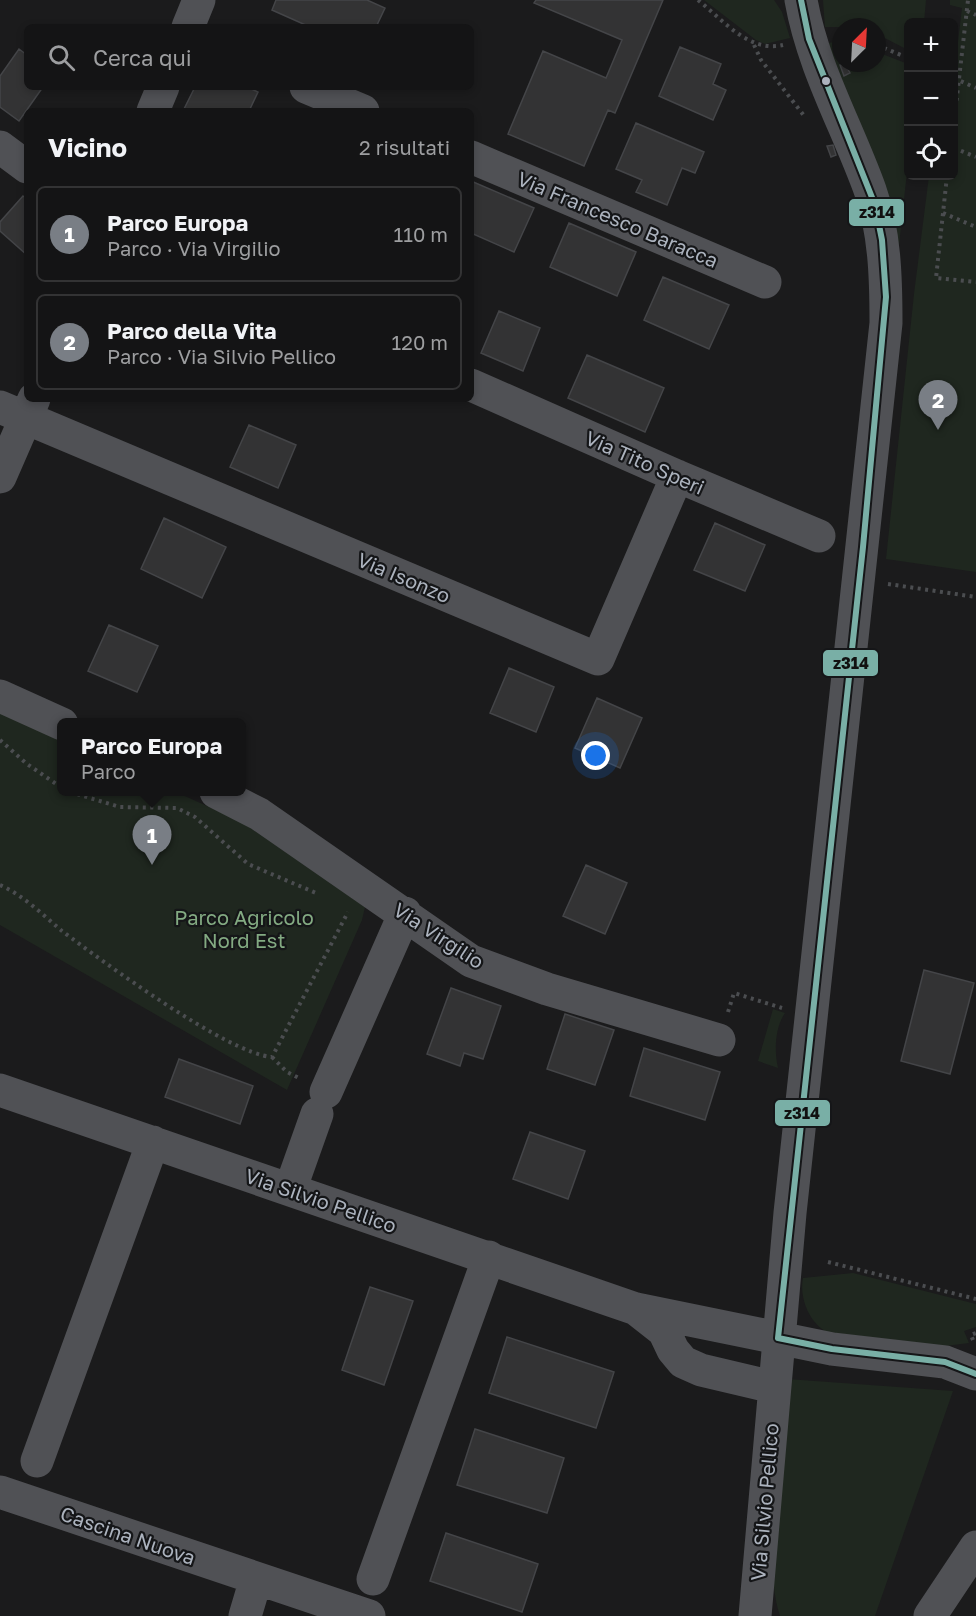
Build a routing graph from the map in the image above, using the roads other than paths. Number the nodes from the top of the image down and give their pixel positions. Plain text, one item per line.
1 (199, 0) edge
2 (801, 0) edge
3 (189, 24) edge
4 (162, 90) edge
5 (313, 90) edge
6 (154, 108) edge
7 (356, 108) edge
8 (0, 147) edge
9 (474, 158) edge
10 (24, 165) edge
11 (765, 282) dead end
12 (474, 386) edge
13 (20, 408) edge
14 (677, 476) junction
15 (0, 477) edge
16 (819, 536) dead end
17 (0, 696) edge
18 (57, 722) edge
19 (224, 796) edge
20 (405, 914) junction
21 (719, 1040) road end
22 (0, 1090) edge
23 (153, 1142) junction
24 (290, 1190) junction
25 (489, 1257) junction
26 (636, 1309) junction
27 (777, 1338) junction
28 (974, 1347) edge
29 (945, 1362) junction
30 (976, 1374) edge
31 (773, 1387) junction
32 (37, 1461) dead end
33 (0, 1492) edge
34 (976, 1547) edge
35 (256, 1579) junction
36 (373, 1579) dead end
37 (245, 1616) edge
38 (369, 1616) edge
39 (755, 1616) edge
40 (930, 1616) edge

1 - 3 street
2 - 27 street, Via Silvio Pellico
4 - 6 street
5 - 7 street
8 - 10 street
9 - 11 street, Via Francesco Baracca
12 - 14 street, Via Tito Speri
13 - 14 street, Via Isonzo
13 - 15 street
14 - 16 street, Via Tito Speri
17 - 18 street
19 - 20 street, Via Virgilio
20 - 21 street, Via Virgilio
20 - 24 street
22 - 23 street, Via Silvio Pellico
23 - 24 street, Via Silvio Pellico
23 - 32 street
24 - 25 street, Via Silvio Pellico
25 - 26 street, Via Silvio Pellico
25 - 36 street
26 - 27 street, Via Silvio Pellico
26 - 31 street, Via Silvio Pellico
27 - 29 street, Via Silvio Pellico
27 - 31 street, Via Silvio Pellico
28 - 29 street, Via Silvio Pellico
29 - 30 street, Via Silvio Pellico
31 - 39 street, Via Silvio Pellico
33 - 35 street, Cascina Nuova
34 - 40 street
35 - 37 street
35 - 38 street, Cascina Nuova

